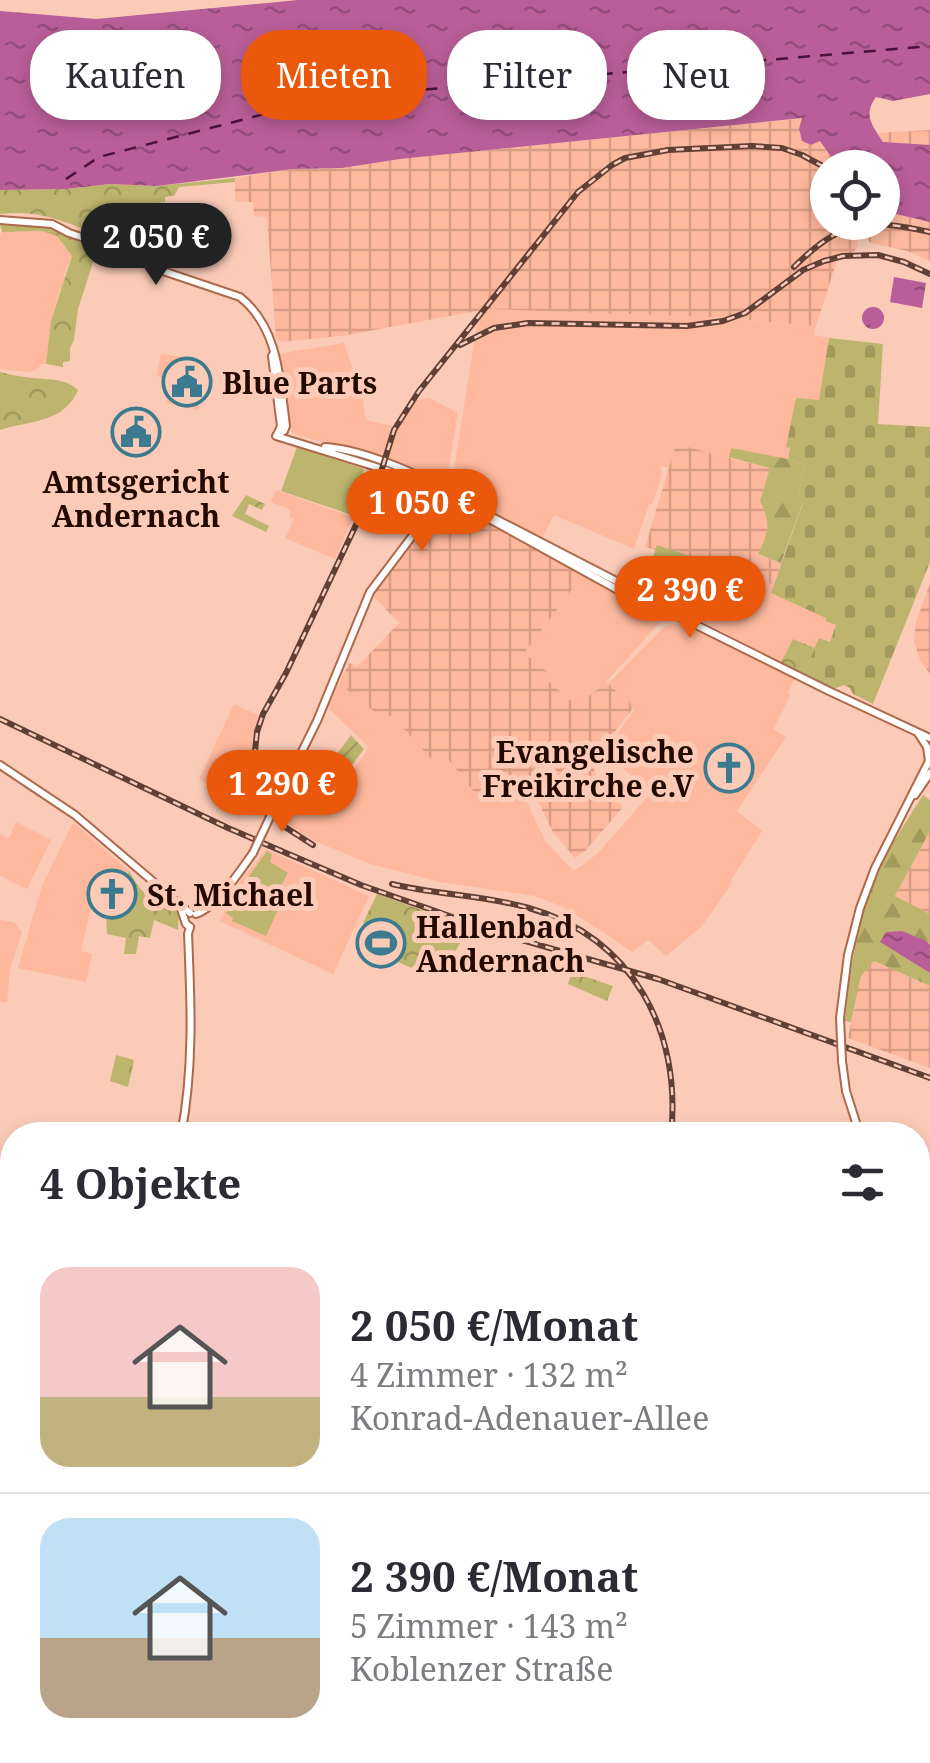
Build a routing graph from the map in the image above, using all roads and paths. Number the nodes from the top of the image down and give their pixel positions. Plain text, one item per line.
1 (0, 220) edge
2 (274, 353) junction
3 (286, 426) junction
4 (278, 434) junction
5 (303, 440) junction
6 (444, 494) junction
7 (646, 601) junction
8 (917, 732) junction
9 (930, 738) edge
10 (930, 760) edge
11 (0, 765) edge
12 (930, 774) edge
13 (911, 800) junction
14 (192, 915) junction
15 (190, 927) junction
16 (184, 1122) edge
17 (856, 1122) edge

1 - 2 street
2 - 3 street
2 - 4 street
3 - 4 street
3 - 5 street
4 - 5 street
4 - 6 street
5 - 7 street
6 - 7 street
6 - 14 street, bridge
7 - 8 street
8 - 9 street
8 - 10 street
10 - 13 street
11 - 14 street
12 - 13 street
13 - 17 street, bridge
14 - 15 street
14 - 15 street
15 - 16 street

